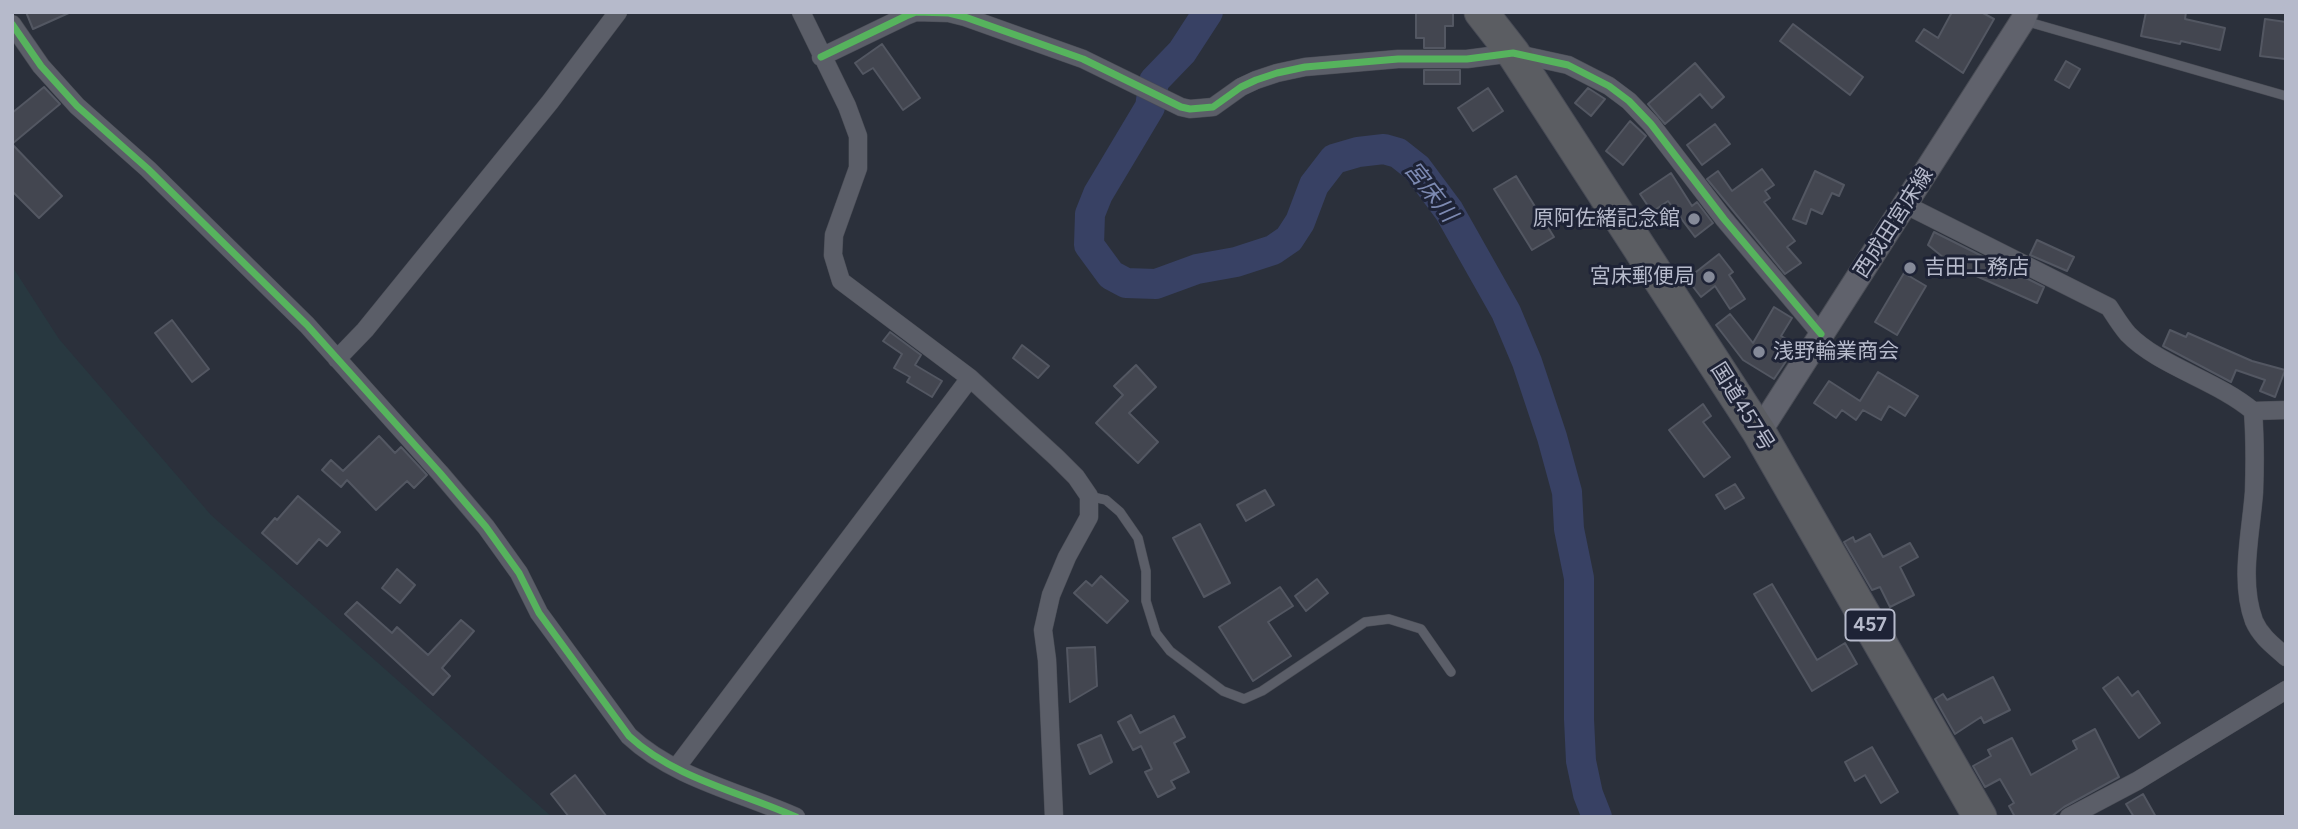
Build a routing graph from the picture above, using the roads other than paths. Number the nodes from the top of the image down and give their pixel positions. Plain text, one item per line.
1 (618, 12) edge
2 (801, 12) edge
3 (1481, 12) edge
4 (2019, 15) edge
5 (12, 24) edge
6 (1513, 53) junction
7 (821, 57) junction
8 (2286, 96) edge
9 (1906, 205) junction
10 (1821, 334) junction
11 (337, 359) junction
12 (970, 378) junction
13 (2286, 410) edge
14 (2253, 411) junction
15 (1759, 432) junction
16 (1089, 496) junction
17 (2286, 657) edge
18 (1451, 672) dead end
19 (2286, 690) edge
20 (676, 768) junction
21 (796, 817) edge
22 (1054, 817) edge
23 (1980, 817) edge
24 (2069, 817) edge

1 - 11 street
2 - 7 street
3 - 6 highway, 国道457号 / 457
4 - 8 lane
4 - 9 main road, 西成田宮床線
5 - 11 street
6 - 7 street
6 - 10 street
6 - 15 highway, 国道457号 / 457
7 - 12 street
9 - 10 main road, 西成田宮床線
9 - 14 street
10 - 15 main road, 西成田宮床線
11 - 20 street
12 - 16 street
12 - 20 street
13 - 14 street
14 - 17 street
15 - 23 highway, 国道457号 / 457
16 - 18 lane
16 - 22 street
19 - 24 street
20 - 21 street

